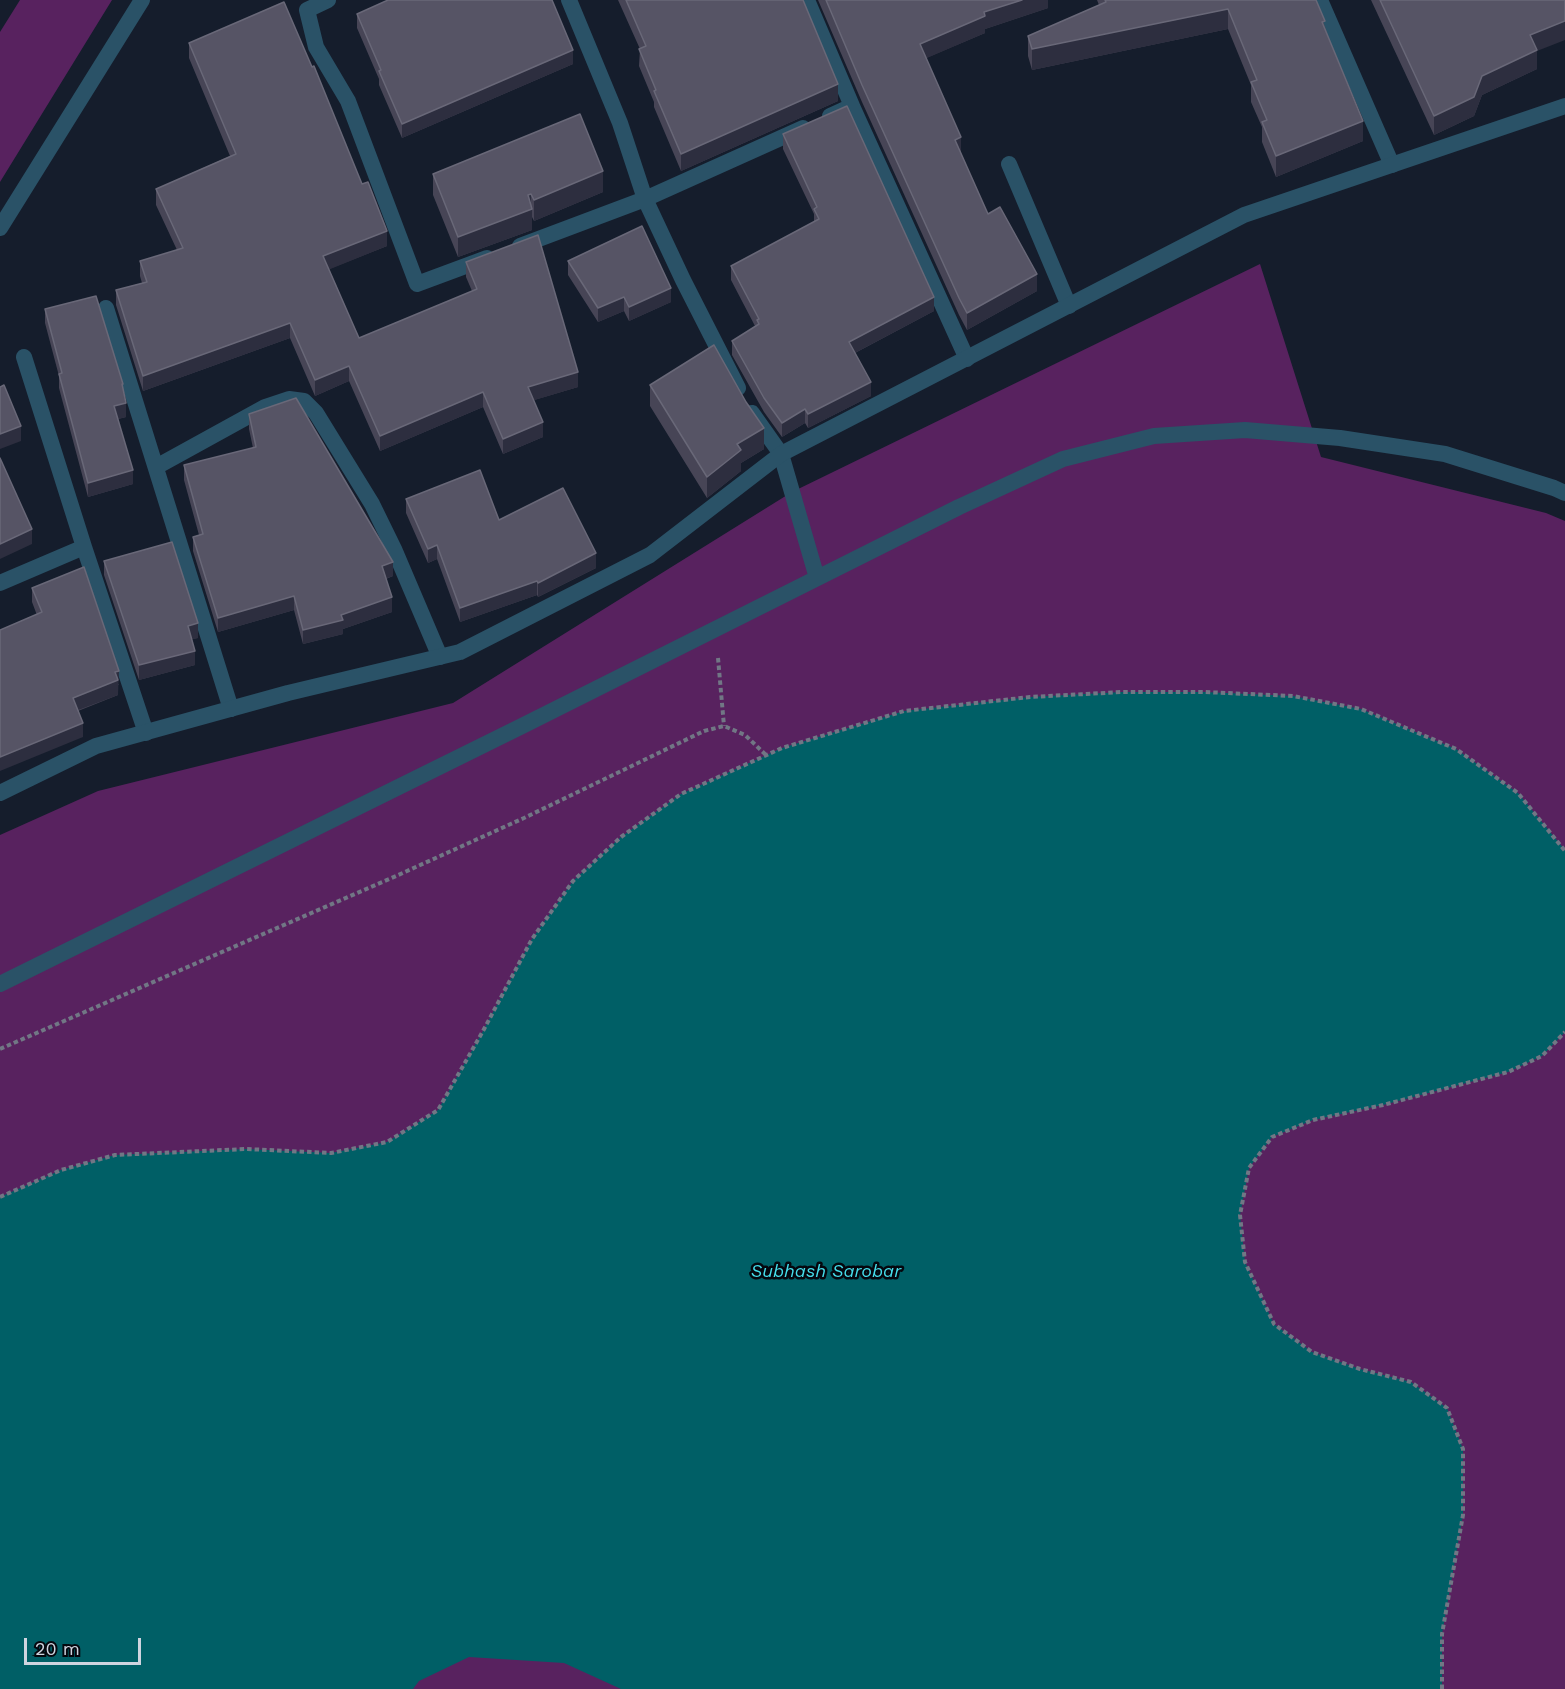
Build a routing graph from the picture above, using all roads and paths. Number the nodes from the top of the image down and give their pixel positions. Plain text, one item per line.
1 (142, 0) edge
2 (328, 0) edge
3 (569, 0) edge
4 (807, 0) edge
5 (1320, 0) edge
6 (852, 106) junction
7 (1565, 106) edge
8 (1009, 164) dead end
9 (1392, 165) junction
10 (645, 200) junction
11 (0, 228) edge
12 (1069, 306) junction
13 (106, 308) dead end
14 (24, 357) dead end
15 (968, 359) junction
16 (781, 454) junction
17 (156, 468) junction
18 (1565, 493) edge
19 (84, 547) junction
20 (818, 578) junction
21 (0, 583) edge
22 (715, 629) junction
23 (440, 657) junction
24 (231, 709) junction
25 (724, 726) junction
26 (146, 733) junction
27 (766, 755) junction
28 (0, 794) edge
29 (1565, 850) edge
30 (0, 984) edge
31 (1565, 1032) edge
32 (0, 1049) edge
33 (0, 1197) edge
34 (1442, 1689) edge

1 - 11 street
2 - 10 street
3 - 10 street
4 - 6 street
5 - 9 street
6 - 10 street
6 - 15 street
7 - 9 street
8 - 12 street
9 - 12 street
10 - 16 street
12 - 15 street
13 - 17 street
14 - 19 street
15 - 16 street
16 - 20 street
16 - 23 street
17 - 23 street
17 - 24 street
18 - 20 street
19 - 21 street
19 - 26 street
20 - 22 street
22 - 25 path
22 - 30 street
23 - 24 street
24 - 26 street
25 - 27 path
25 - 32 path
26 - 28 street
27 - 29 path
27 - 33 path
31 - 34 path

